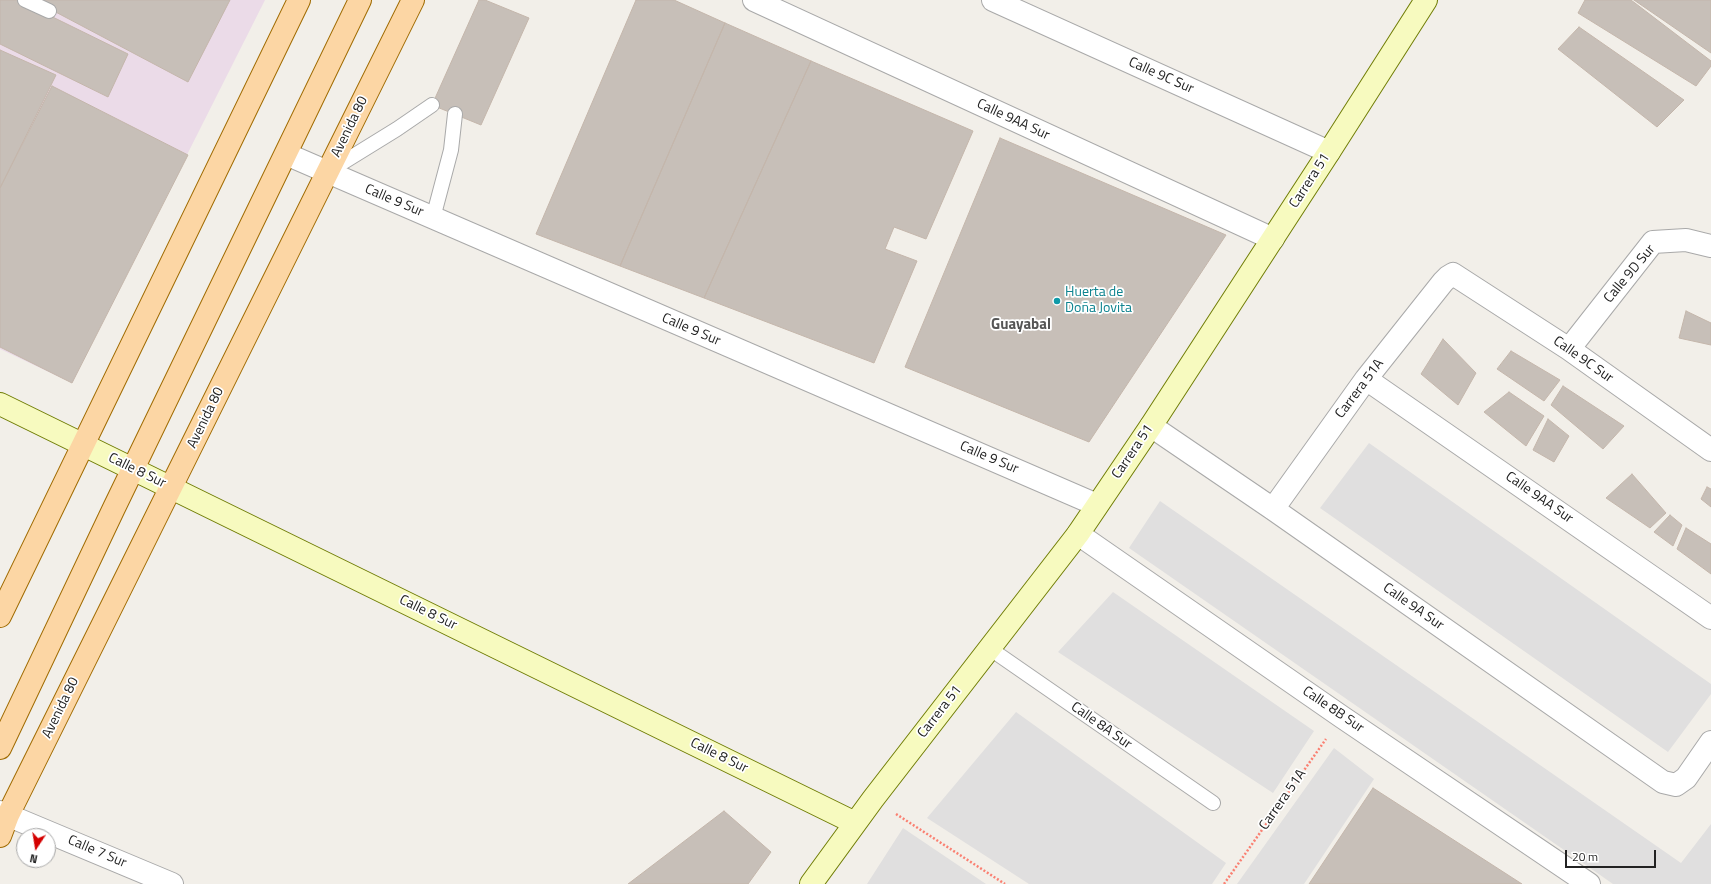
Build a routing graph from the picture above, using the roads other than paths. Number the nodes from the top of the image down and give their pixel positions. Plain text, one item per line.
1 (25, 0) edge
2 (299, 0) edge
3 (360, 0) edge
4 (413, 0) edge
5 (754, 0) edge
6 (993, 0) edge
7 (1426, 0) edge
8 (49, 11) dead end
9 (432, 105) dead end
10 (455, 114) dead end
11 (1330, 152) junction
12 (286, 154) junction
13 (327, 172) junction
14 (433, 218) junction
15 (1273, 240) junction
16 (1711, 246) edge
17 (1453, 274) joint
18 (1569, 349) junction
19 (1366, 379) junction
20 (0, 404) edge
21 (1151, 426) junction
22 (83, 444) junction
23 (1711, 450) edge
24 (133, 469) junction
25 (171, 487) junction
26 (1097, 505) junction
27 (1273, 509) junction
28 (1078, 534) junction
29 (0, 616) edge
30 (1711, 618) edge
31 (989, 648) junction
32 (1711, 742) edge
33 (0, 748) edge
34 (1213, 803) dead end
35 (4, 813) edge
36 (855, 823) junction
37 (0, 836) edge
38 (172, 884) edge
39 (811, 884) edge
40 (1589, 884) edge

1 - 8 lane
2 - 22 main road
3 - 12 main road
4 - 13 main road, Avenida 80
5 - 15 street, Calle 9AA Sur
6 - 11 street, Calle 9C Sur
7 - 11 street, Carrera 51
9 - 13 lane
10 - 14 lane
11 - 15 street, Carrera 51
12 - 13 street, Calle 9 Sur
12 - 24 main road
13 - 14 street, Calle 9 Sur
13 - 25 main road, Avenida 80
14 - 26 street, Calle 9 Sur
15 - 21 street, Carrera 51
16 - 18 street, Calle 9D Sur
17 - 18 street, Calle 9C Sur
17 - 19 street, Carrera 51A
18 - 23 street, Calle 9C Sur
19 - 27 street, Carrera 51A
19 - 30 street, Calle 9AA Sur
20 - 22 street, Calle 8 Sur
21 - 26 street, Carrera 51
21 - 27 street, Calle 9A Sur
22 - 24 street, Calle 8 Sur
22 - 29 main road
24 - 25 street, Calle 8 Sur
24 - 33 main road
25 - 35 main road, Avenida 80
25 - 36 street, Calle 8 Sur
26 - 28 street, Carrera 51
27 - 32 street, Calle 9A Sur
28 - 31 street, Carrera 51
28 - 40 street, Calle 8B Sur
31 - 34 lane, Calle 8A Sur
31 - 36 street, Carrera 51
35 - 37 main road, Avenida 80
35 - 38 street, Calle 7 Sur
36 - 39 street, Carrera 51

